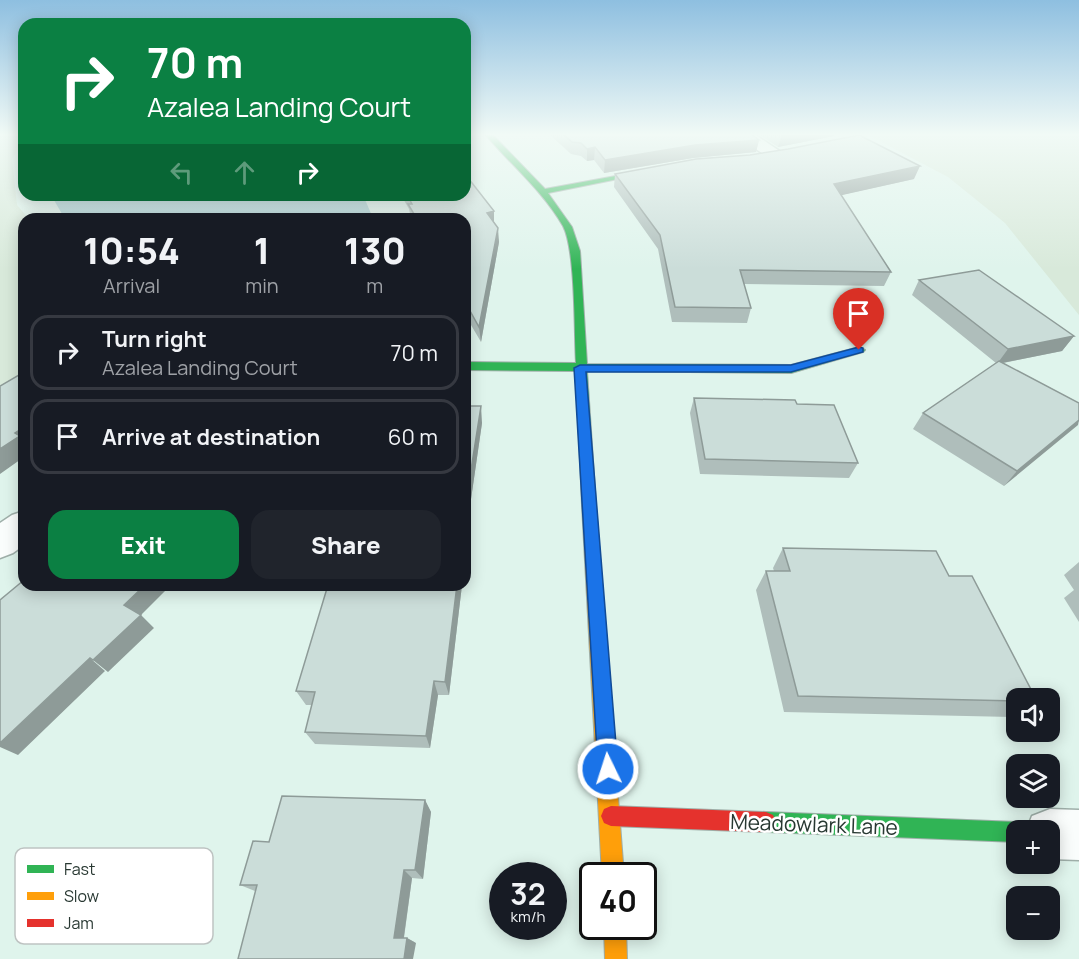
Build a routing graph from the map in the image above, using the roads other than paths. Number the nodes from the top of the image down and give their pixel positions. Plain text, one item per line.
1 (531, 179) edge
2 (613, 179) edge
3 (543, 192) junction
4 (859, 350) dead end
5 (471, 366) edge
6 (580, 368) junction
7 (18, 530) edge
8 (0, 543) edge
9 (611, 816) junction
10 (1006, 832) edge
11 (1060, 834) edge
12 (1079, 835) edge
13 (613, 862) edge
14 (615, 940) edge
15 (616, 959) edge

1 - 3 street
2 - 3 street
3 - 6 street
4 - 6 street
5 - 6 street
6 - 9 street
7 - 8 street
9 - 10 street, Meadowlark Lane
9 - 13 street
11 - 12 street
14 - 15 street

